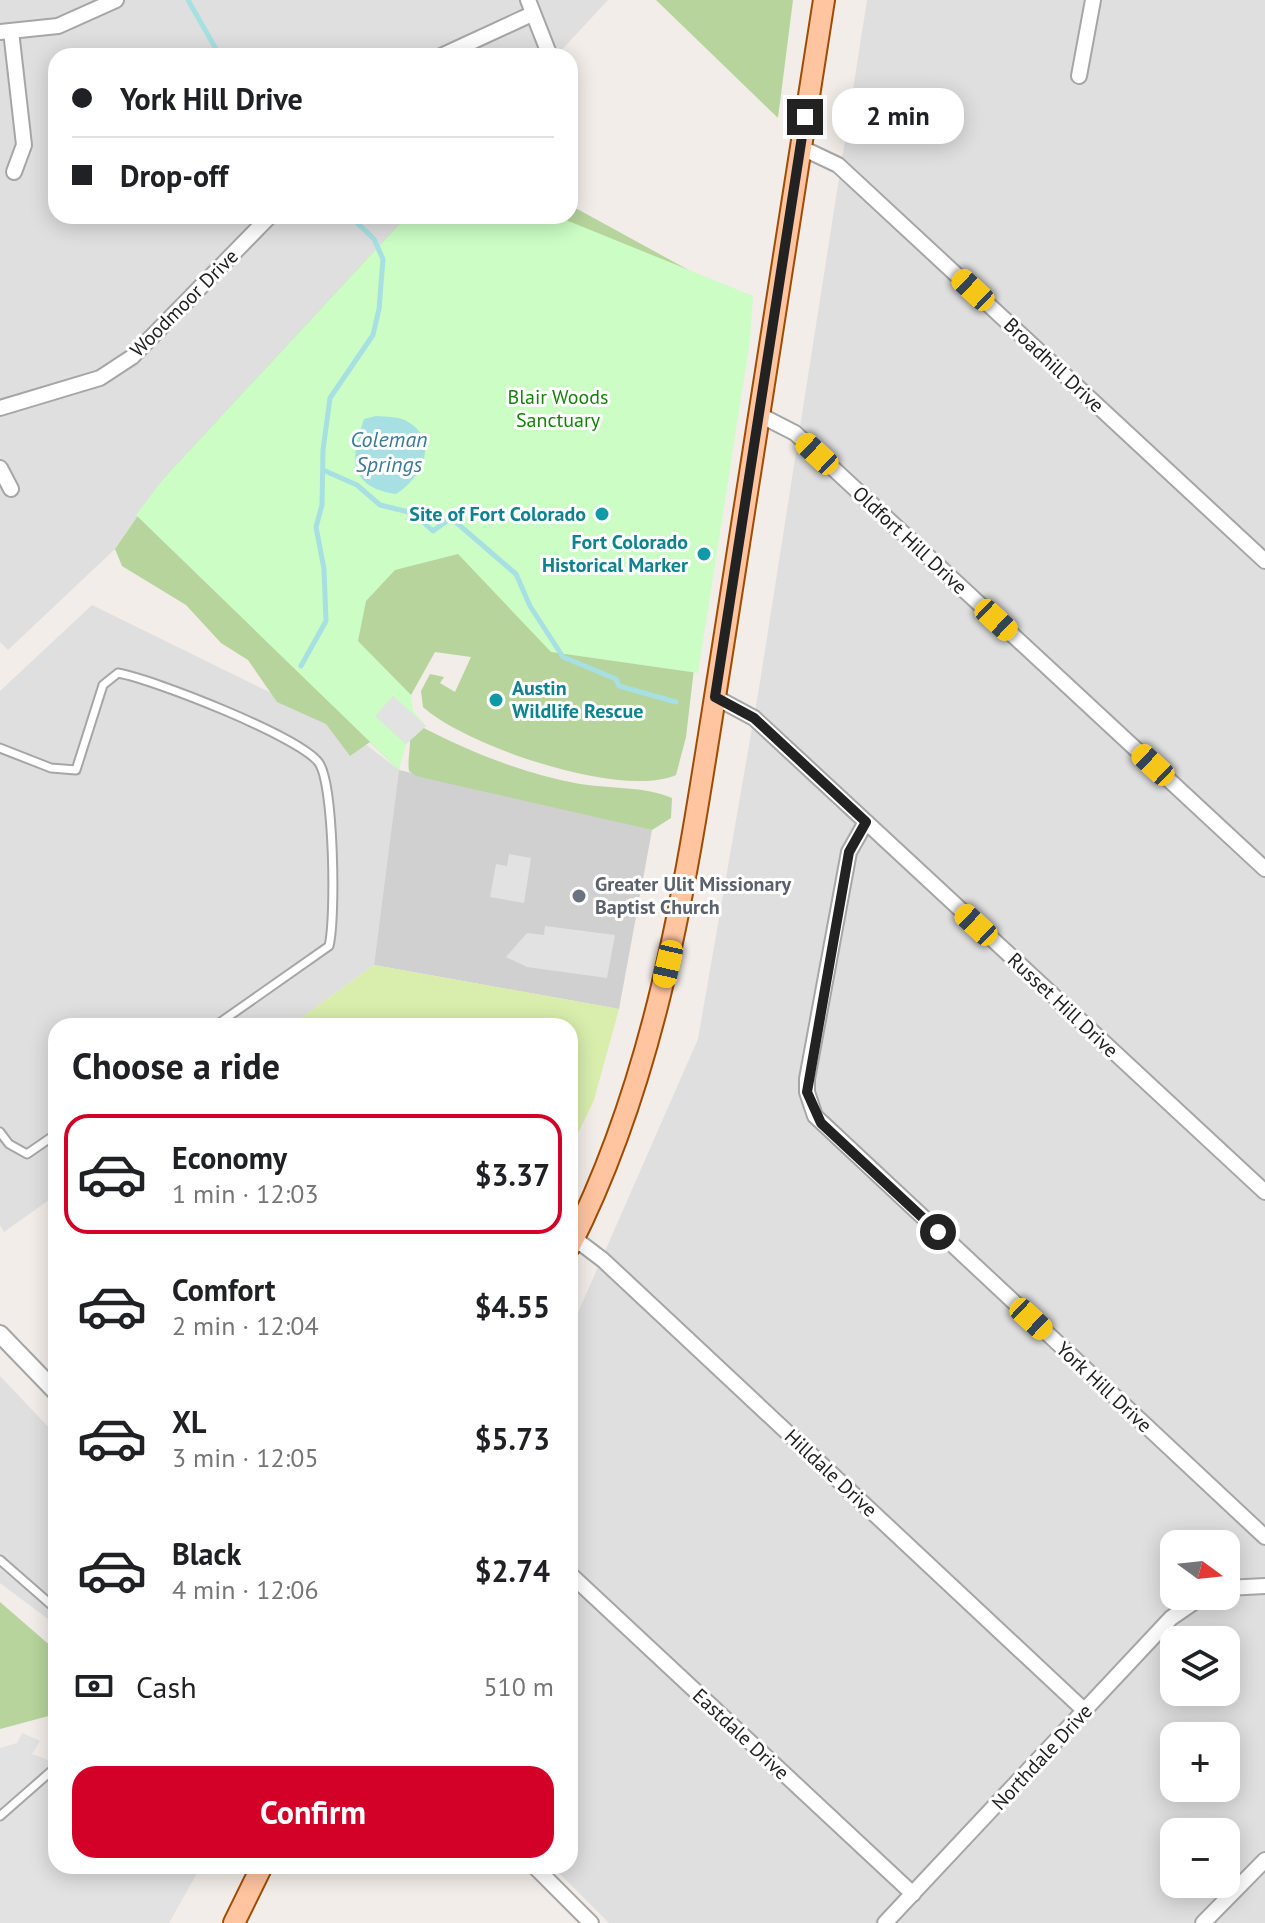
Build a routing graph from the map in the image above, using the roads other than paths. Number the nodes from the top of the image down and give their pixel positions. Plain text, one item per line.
1 (116, 0) edge
2 (824, 0) edge
3 (1093, 0) edge
4 (530, 7) edge
5 (6, 31) edge
6 (456, 48) edge
7 (547, 48) edge
8 (1079, 76) dead end
9 (800, 147) junction
10 (14, 172) dead end
11 (262, 224) edge
12 (0, 408) edge
13 (760, 415) junction
14 (0, 468) edge
15 (11, 489) dead end
16 (1265, 561) edge
17 (715, 697) junction
18 (0, 748) edge
19 (866, 822) junction
20 (1265, 869) edge
21 (226, 1018) edge
22 (0, 1132) edge
23 (48, 1140) edge
24 (1265, 1192) edge
25 (578, 1228) edge
26 (578, 1245) edge
27 (0, 1334) edge
28 (48, 1384) edge
29 (1265, 1537) edge
30 (0, 1560) edge
31 (578, 1581) edge
32 (1265, 1586) edge
33 (1240, 1587) edge
34 (48, 1602) edge
35 (1183, 1610) edge
36 (1085, 1711) junction
37 (48, 1774) edge
38 (0, 1816) edge
39 (1265, 1860) edge
40 (258, 1874) edge
41 (542, 1874) edge
42 (913, 1894) junction
43 (1206, 1922) edge
44 (234, 1923) edge
45 (591, 1923) edge
46 (885, 1923) edge

1 - 5 street
2 - 9 main road
3 - 8 street
4 - 6 street
4 - 7 street
5 - 10 street
9 - 13 main road
9 - 16 street, Broadhill Drive
11 - 12 street, Woodmoor Drive
13 - 17 main road
13 - 20 street, Oldfort Hill Drive
14 - 15 street
17 - 19 street, Russet Hill Drive
17 - 25 main road
18 - 21 lane
19 - 24 street, Russet Hill Drive
19 - 29 street, York Hill Drive
22 - 23 lane
26 - 36 street, Hilldale Drive
27 - 28 street
30 - 34 lane
31 - 42 street, Eastdale Drive
32 - 33 street
35 - 36 street, Northdale Drive
36 - 42 street, Northdale Drive
37 - 38 lane
39 - 43 street
40 - 44 main road
41 - 45 street
42 - 46 street, Northdale Drive

